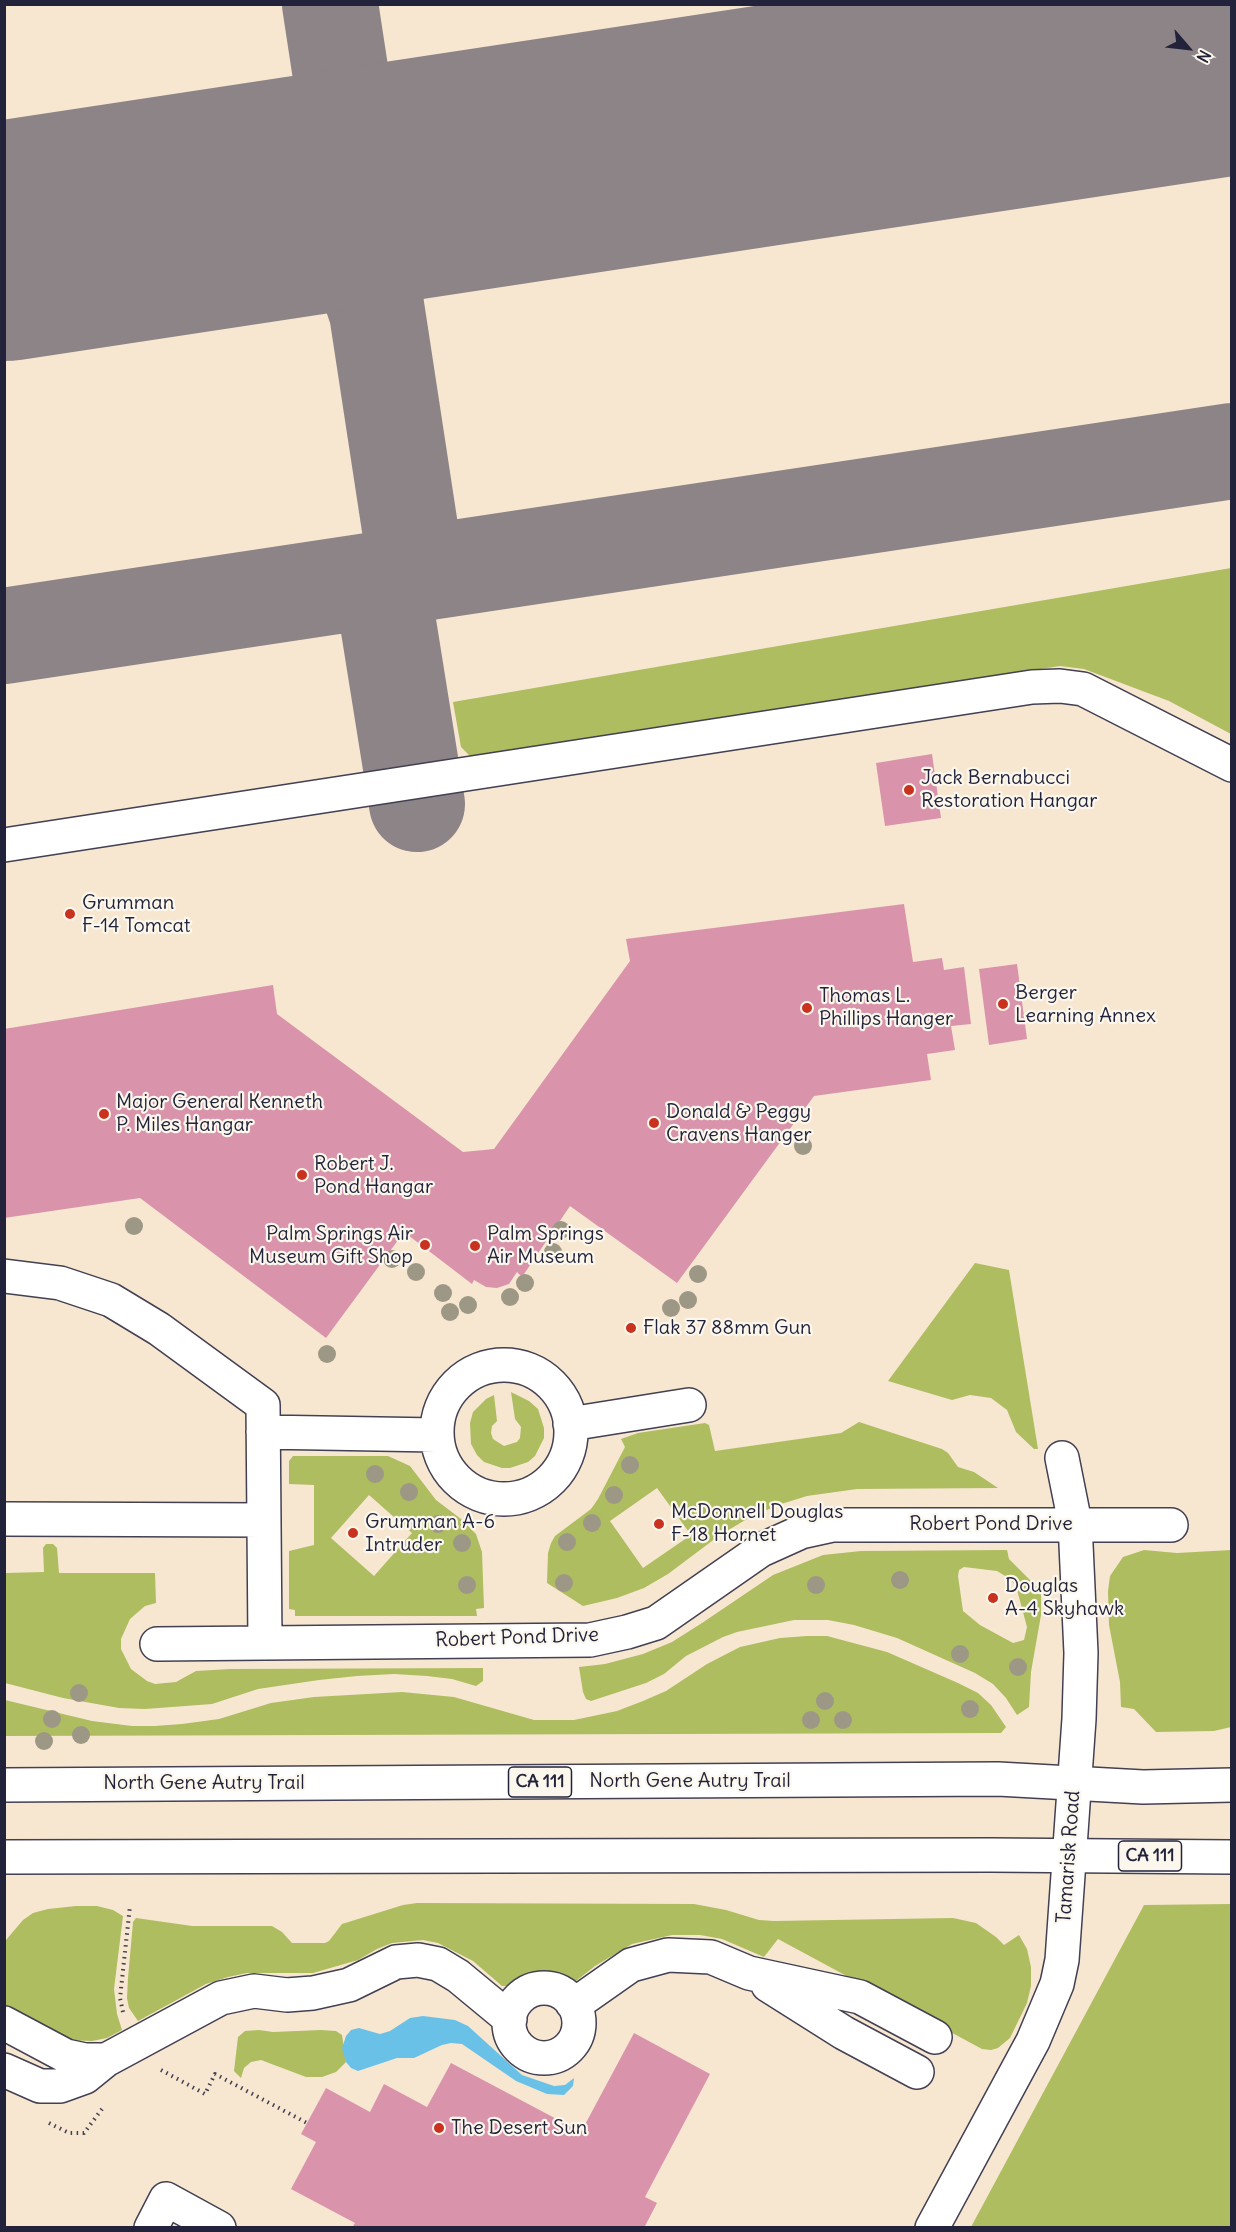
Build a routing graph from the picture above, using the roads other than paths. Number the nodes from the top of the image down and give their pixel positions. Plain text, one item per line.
1 (1232, 765) edge
2 (4, 845) edge
3 (4, 1276) edge
4 (689, 1405) dead end
5 (570, 1424) junction
6 (262, 1432) junction
7 (436, 1435) junction
8 (1062, 1458) dead end
9 (4, 1520) edge
10 (263, 1520) junction
11 (1075, 1523) junction
12 (1171, 1525) dead end
13 (265, 1643) junction
14 (157, 1644) dead end
15 (1075, 1783) junction
16 (4, 1785) edge
17 (1232, 1785) edge
18 (1069, 1855) junction
19 (4, 1857) edge
20 (1232, 1857) edge
21 (749, 1972) junction
22 (573, 2003) junction
23 (510, 2019) junction
24 (4, 2023) edge
25 (935, 2037) dead end
26 (106, 2060) junction
27 (4, 2070) edge
28 (917, 2072) dead end
29 (219, 2227) edge
30 (151, 2228) edge
31 (932, 2228) edge

1 - 2 main road
3 - 6 main road
4 - 5 main road
5 - 7 main road
5 - 7 main road
6 - 7 main road
6 - 10 main road
8 - 11 main road, Tamarisk Road
9 - 10 main road
10 - 13 main road
11 - 12 main road, Robert Pond Drive
11 - 13 main road, Robert Pond Drive
11 - 15 main road, Tamarisk Road
13 - 14 main road, Robert Pond Drive
15 - 16 main road, North Gene Autry Trail / CA 111
15 - 17 main road, North Gene Autry Trail / CA 111
15 - 18 main road, Tamarisk Road
18 - 19 main road, CA 111
18 - 20 main road, CA 111
18 - 31 main road, Tamarisk Road
21 - 22 main road
21 - 25 main road
21 - 28 main road
22 - 23 main road
22 - 23 main road
23 - 26 main road
24 - 26 main road
26 - 27 main road
29 - 30 main road

